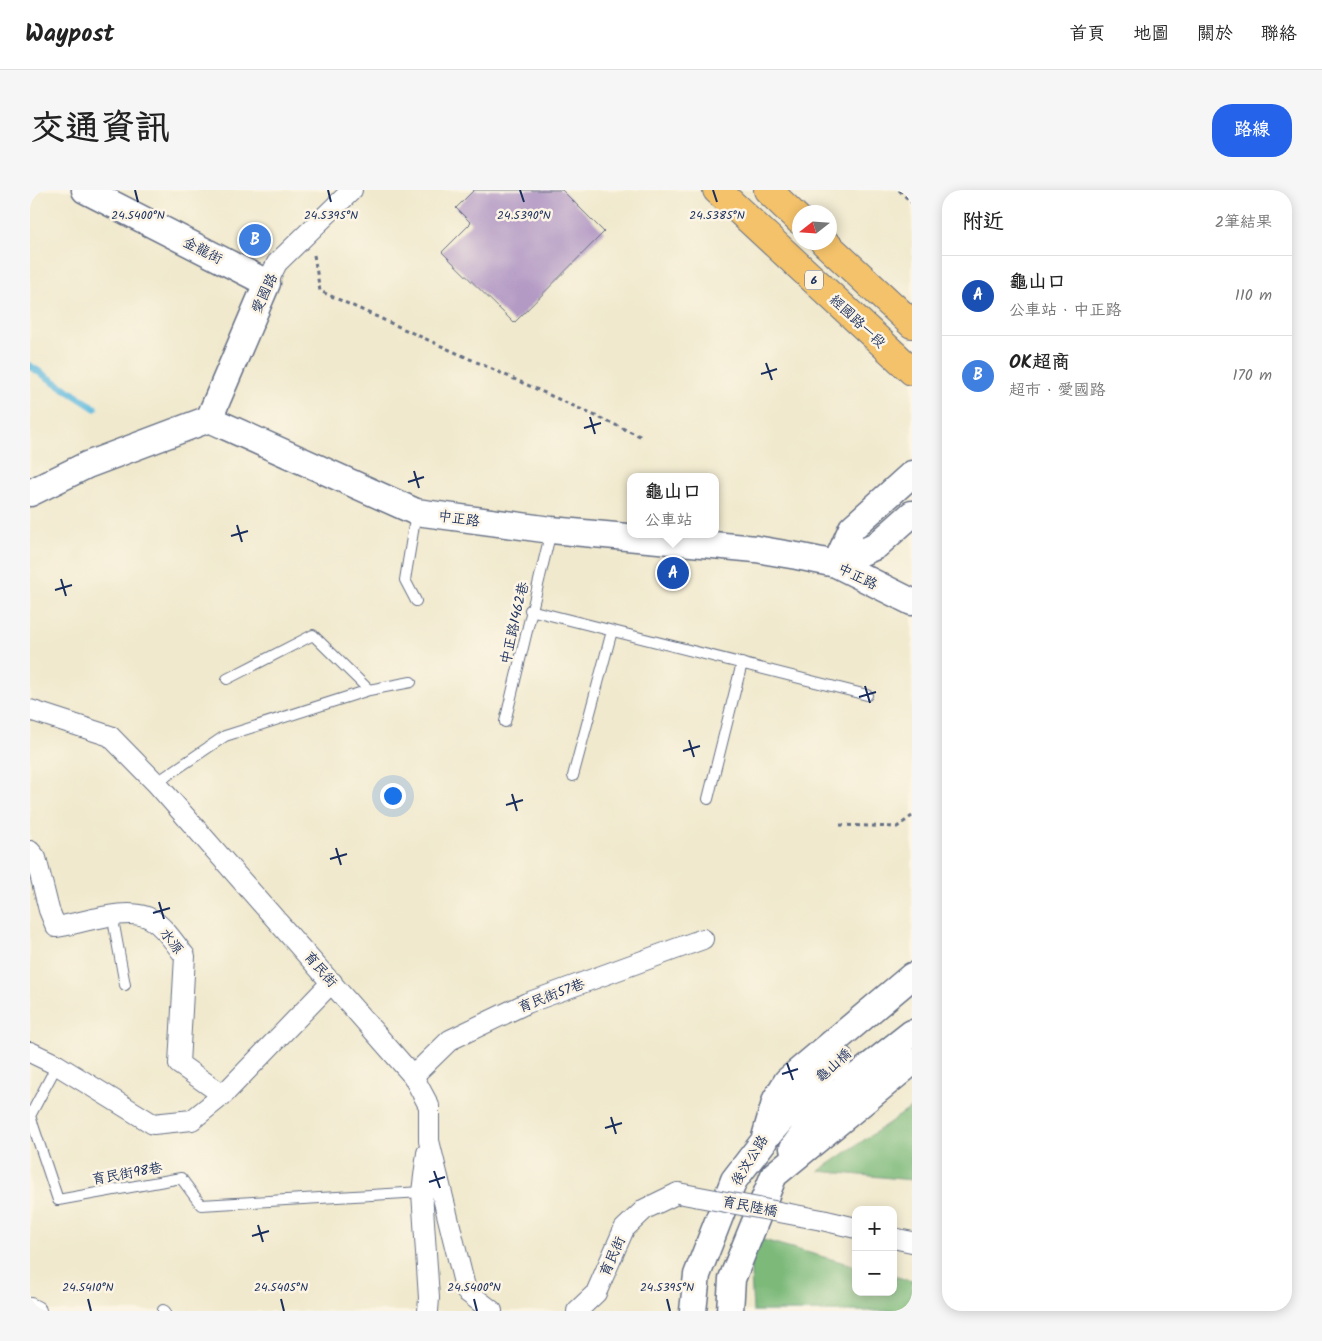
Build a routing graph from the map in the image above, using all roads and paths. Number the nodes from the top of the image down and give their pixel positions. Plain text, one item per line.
1 (85, 190) edge
2 (352, 190) edge
3 (717, 190) edge
4 (768, 190) edge
5 (899, 190) edge
6 (912, 204) edge
7 (792, 212) edge
8 (310, 232) junction
9 (833, 250) edge
10 (267, 283) junction
11 (912, 324) edge
12 (912, 371) edge
13 (209, 418) junction
14 (642, 437) dead end
15 (912, 474) edge
16 (30, 493) edge
17 (416, 512) junction
18 (912, 514) edge
19 (551, 530) junction
20 (627, 537) edge
21 (637, 538) edge
22 (836, 564) junction
23 (416, 601) dead end
24 (912, 602) edge
25 (530, 610) junction
26 (612, 631) junction
27 (742, 663) junction
28 (227, 679) dead end
29 (411, 682) dead end
30 (370, 690) junction
31 (867, 694) dead end
32 (30, 710) edge
33 (505, 722) dead end
34 (573, 776) dead end
35 (156, 783) junction
36 (708, 799) dead end
37 (912, 816) edge
38 (840, 825) dead end
39 (30, 851) edge
40 (112, 914) junction
41 (703, 940) dead end
42 (912, 976) edge
43 (332, 982) junction
44 (125, 985) dead end
45 (912, 1000) edge
46 (912, 1033) edge
47 (30, 1052) edge
48 (912, 1062) edge
49 (57, 1065) junction
50 (413, 1076) junction
51 (223, 1095) junction
52 (428, 1141) junction
53 (764, 1141) junction
54 (774, 1176) junction
55 (422, 1192) junction
56 (678, 1193) joint
57 (852, 1227) edge
58 (897, 1239) edge
59 (912, 1242) edge
60 (30, 1308) edge
61 (36, 1311) edge
62 (428, 1311) edge
63 (492, 1311) edge
64 (576, 1311) edge
65 (693, 1311) edge
66 (730, 1311) edge

1 - 10 street, 金龍街
2 - 8 street, 愛國路
3 - 12 main road, 經國路一段 / 6
4 - 7 main road
5 - 6 path
8 - 10 street, 愛國路
8 - 14 path
9 - 11 main road
10 - 13 street, 愛國路
13 - 16 street
13 - 17 street, 中正路
15 - 22 street
17 - 19 street, 中正路
17 - 23 lane
18 - 22 street
19 - 20 street, 中正路
19 - 25 lane, 中正路1462巷
21 - 22 street, 中正路
22 - 24 street, 中正路
25 - 26 lane
25 - 33 lane, 中正路1462巷
26 - 27 lane
26 - 34 lane
27 - 31 lane
27 - 36 lane
28 - 30 lane
29 - 30 lane
30 - 35 lane
32 - 35 street, 育民街
35 - 43 street, 育民街
37 - 38 path
39 - 40 street, 水源
40 - 44 lane
40 - 51 street, 水源
41 - 50 street, 育民街57巷
42 - 53 street, 後汶公路
43 - 50 street, 育民街
43 - 51 street
45 - 53 street, 龜山橋
46 - 54 street, 龜山橋
47 - 49 street
48 - 54 street
49 - 51 street
49 - 55 lane, 育民街98巷
50 - 52 street, 育民街
52 - 55 street
52 - 63 street, 育民街
53 - 65 street, 後汶公路
54 - 66 street
55 - 62 street
56 - 57 street, 育民陸橋, bridge
56 - 64 street, 育民街
58 - 59 street
60 - 61 street

